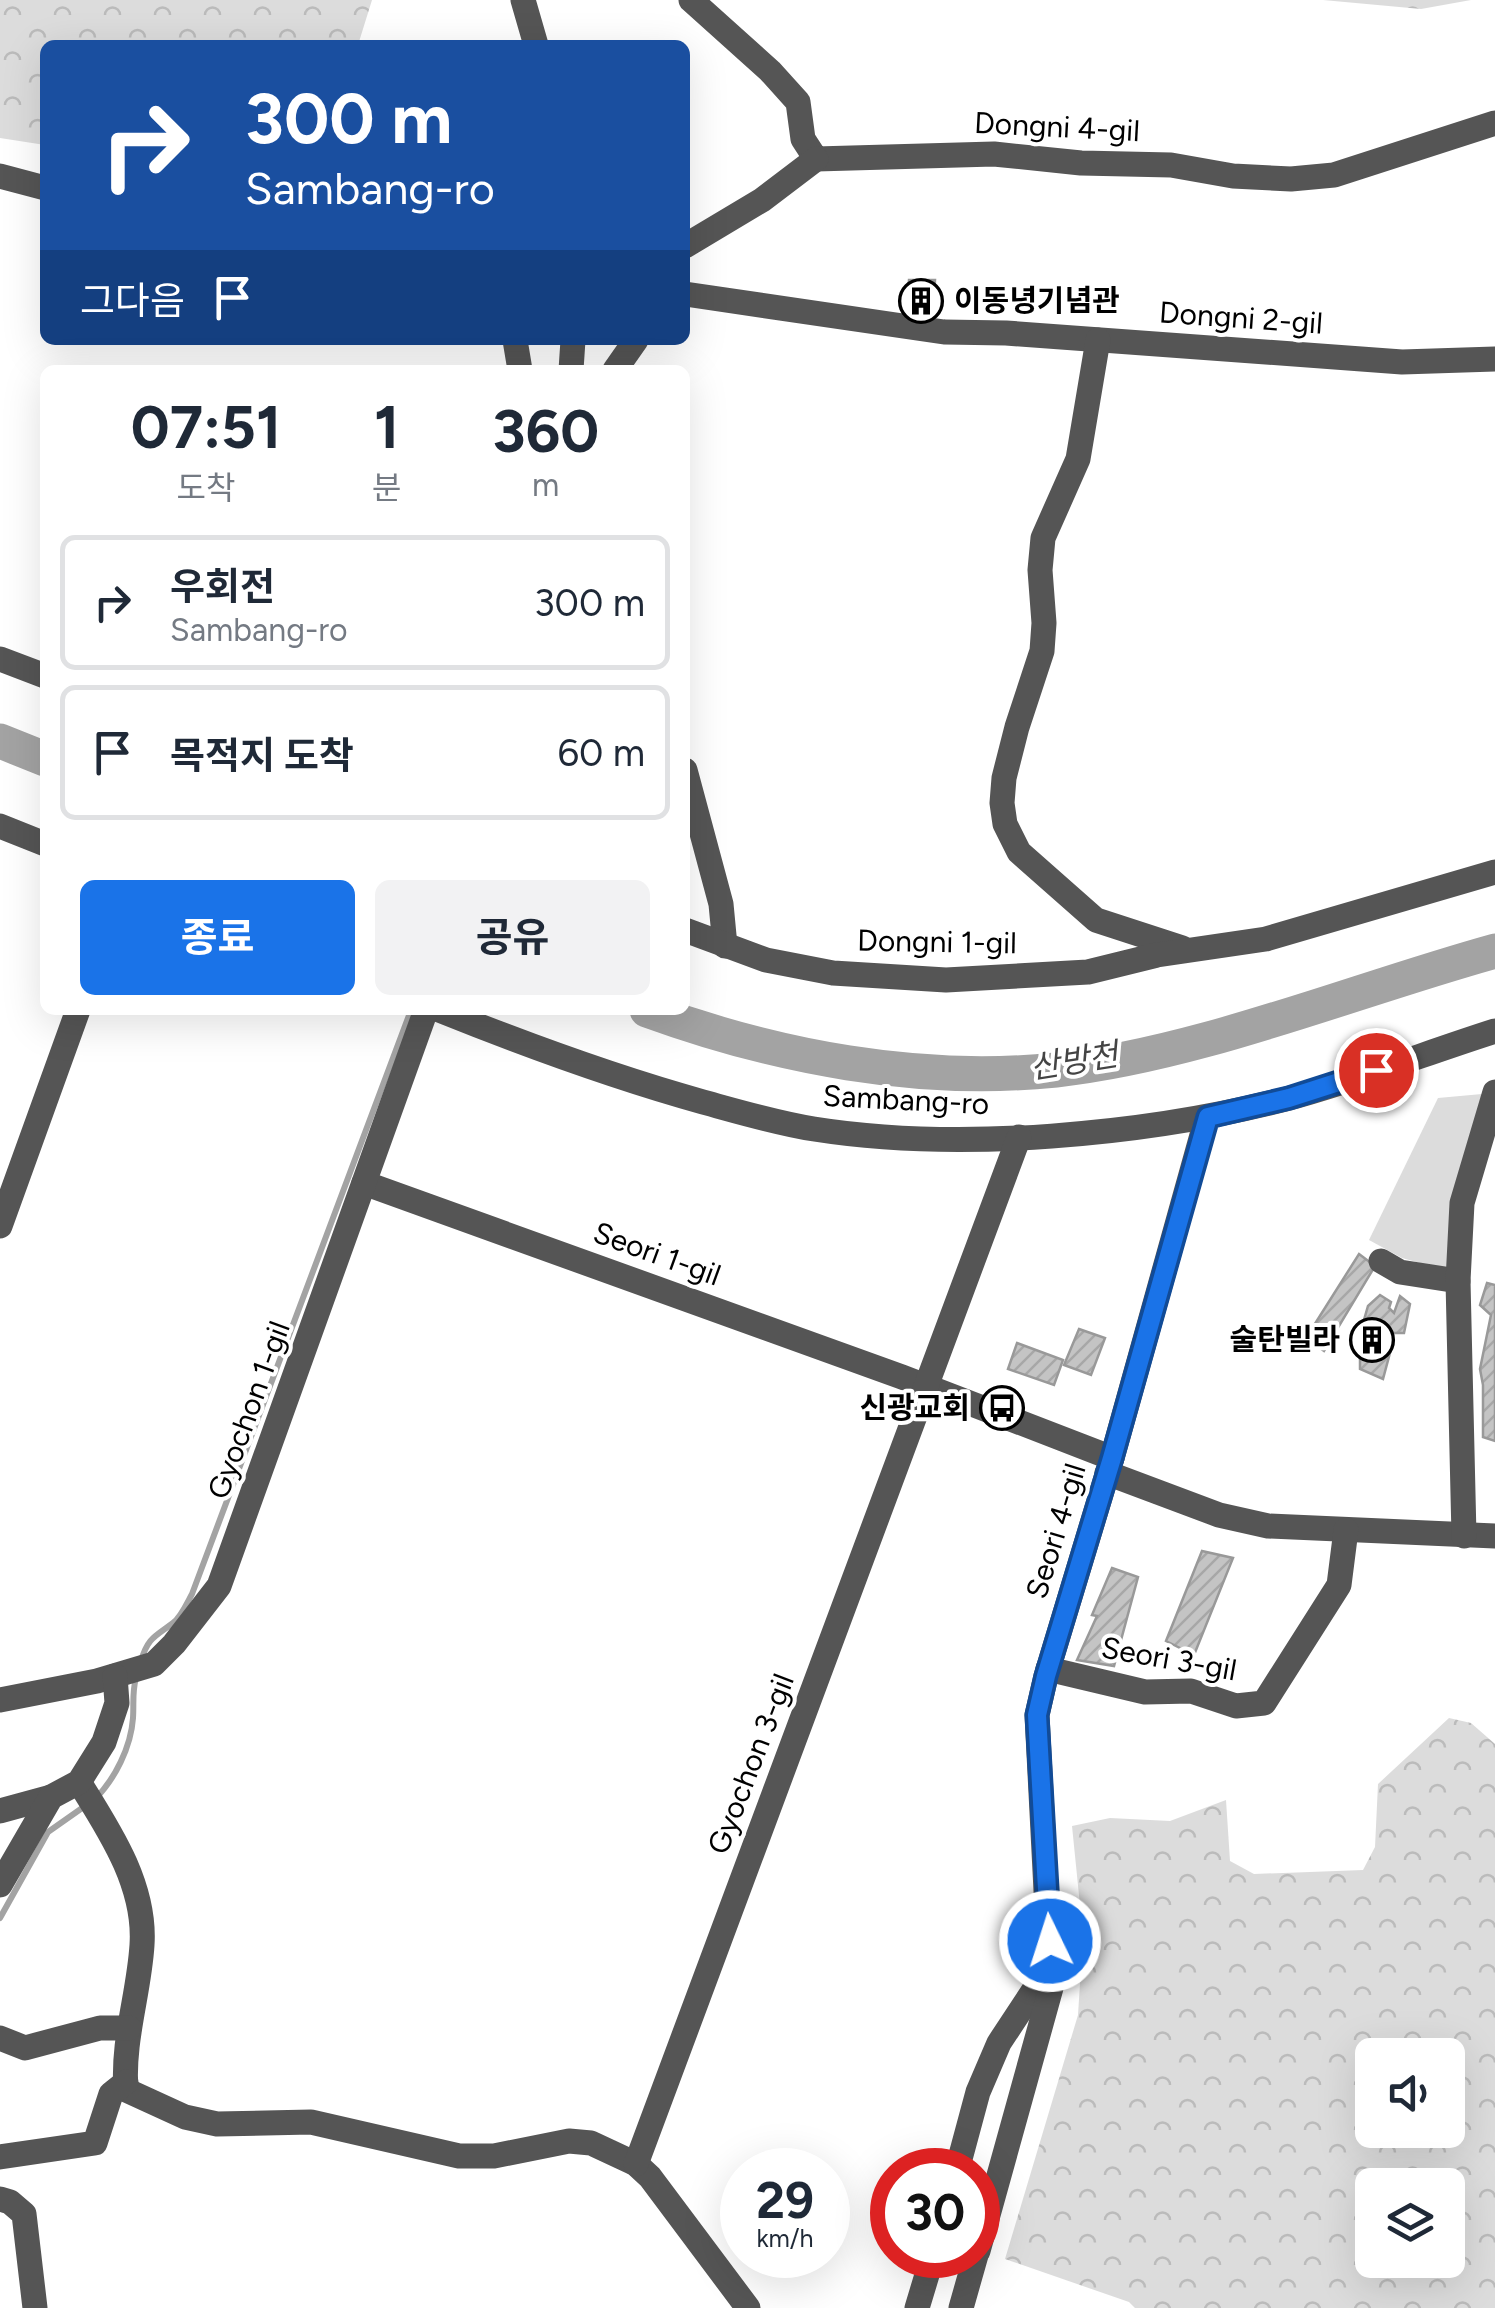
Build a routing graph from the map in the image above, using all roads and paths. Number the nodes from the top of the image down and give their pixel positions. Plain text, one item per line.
1 (523, 0) edge
2 (690, 0) edge
3 (535, 40) edge
4 (1495, 122) edge
5 (816, 159) junction
6 (0, 176) edge
7 (40, 187) edge
8 (690, 243) edge
9 (690, 295) edge
10 (1098, 340) junction
11 (1495, 359) edge
12 (0, 659) edge
13 (40, 674) edge
14 (690, 789) edge
15 (0, 826) edge
16 (40, 842) edge
17 (1495, 872) edge
18 (690, 932) edge
19 (725, 946) junction
20 (1191, 951) junction
21 (76, 1015) edge
22 (424, 1015) edge
23 (452, 1015) edge
24 (1493, 1036) edge
25 (1495, 1092) edge
26 (1208, 1117) junction
27 (1019, 1137) junction
28 (364, 1184) junction
29 (0, 1226) edge
30 (1391, 1274) dead end
31 (1458, 1282) junction
32 (927, 1387) junction
33 (1109, 1465) junction
34 (1346, 1530) junction
35 (1464, 1536) junction
36 (1495, 1536) edge
37 (1048, 1669) junction
38 (120, 1674) junction
39 (0, 1700) edge
40 (87, 1795) junction
41 (51, 1796) junction
42 (0, 1811) edge
43 (0, 1885) edge
44 (1051, 1969) junction
45 (129, 2028) junction
46 (0, 2038) edge
47 (126, 2082) junction
48 (963, 2148) edge
49 (0, 2157) edge
50 (636, 2164) junction
51 (1000, 2172) edge
52 (0, 2199) edge
53 (926, 2278) edge
54 (970, 2278) edge
55 (35, 2308) edge
56 (748, 2308) edge
57 (918, 2308) edge
58 (961, 2308) edge

1 - 3 street
2 - 5 street
4 - 5 street, Dongni 4-gil
5 - 8 street
6 - 7 street
9 - 10 street, Dongni 2-gil
10 - 11 street, Dongni 2-gil
10 - 20 street, Dongni 1-gil
12 - 13 street
14 - 19 street
15 - 16 street
17 - 20 street, Dongni 1-gil
18 - 19 street, Dongni 1-gil
19 - 20 street, Dongni 1-gil
21 - 29 street
22 - 28 street, Gyochon 1-gil
23 - 27 street, Sambang-ro
24 - 26 street, Sambang-ro
25 - 31 street
26 - 27 street, Sambang-ro
26 - 33 street, Seori 4-gil
27 - 32 street
28 - 32 street, Seori 1-gil
28 - 38 street, Gyochon 1-gil
30 - 31 street
31 - 35 street
32 - 33 street, Seori 1-gil
32 - 50 street, Gyochon 3-gil
33 - 34 street, Seori 1-gil
33 - 37 street, Seori 4-gil
34 - 35 street, Seori 1-gil
34 - 37 street, Seori 3-gil
35 - 36 street, Seori 1-gil
37 - 44 street, Seori 4-gil
38 - 39 street, Gyochon 1-gil
38 - 40 street
40 - 41 street
40 - 45 street
41 - 42 street
41 - 43 street
44 - 48 street
44 - 51 street, Seori 4-gil
45 - 46 street
45 - 47 street
47 - 49 street
47 - 50 street
50 - 56 street
52 - 55 street
53 - 57 street
54 - 58 street, Seori 4-gil

